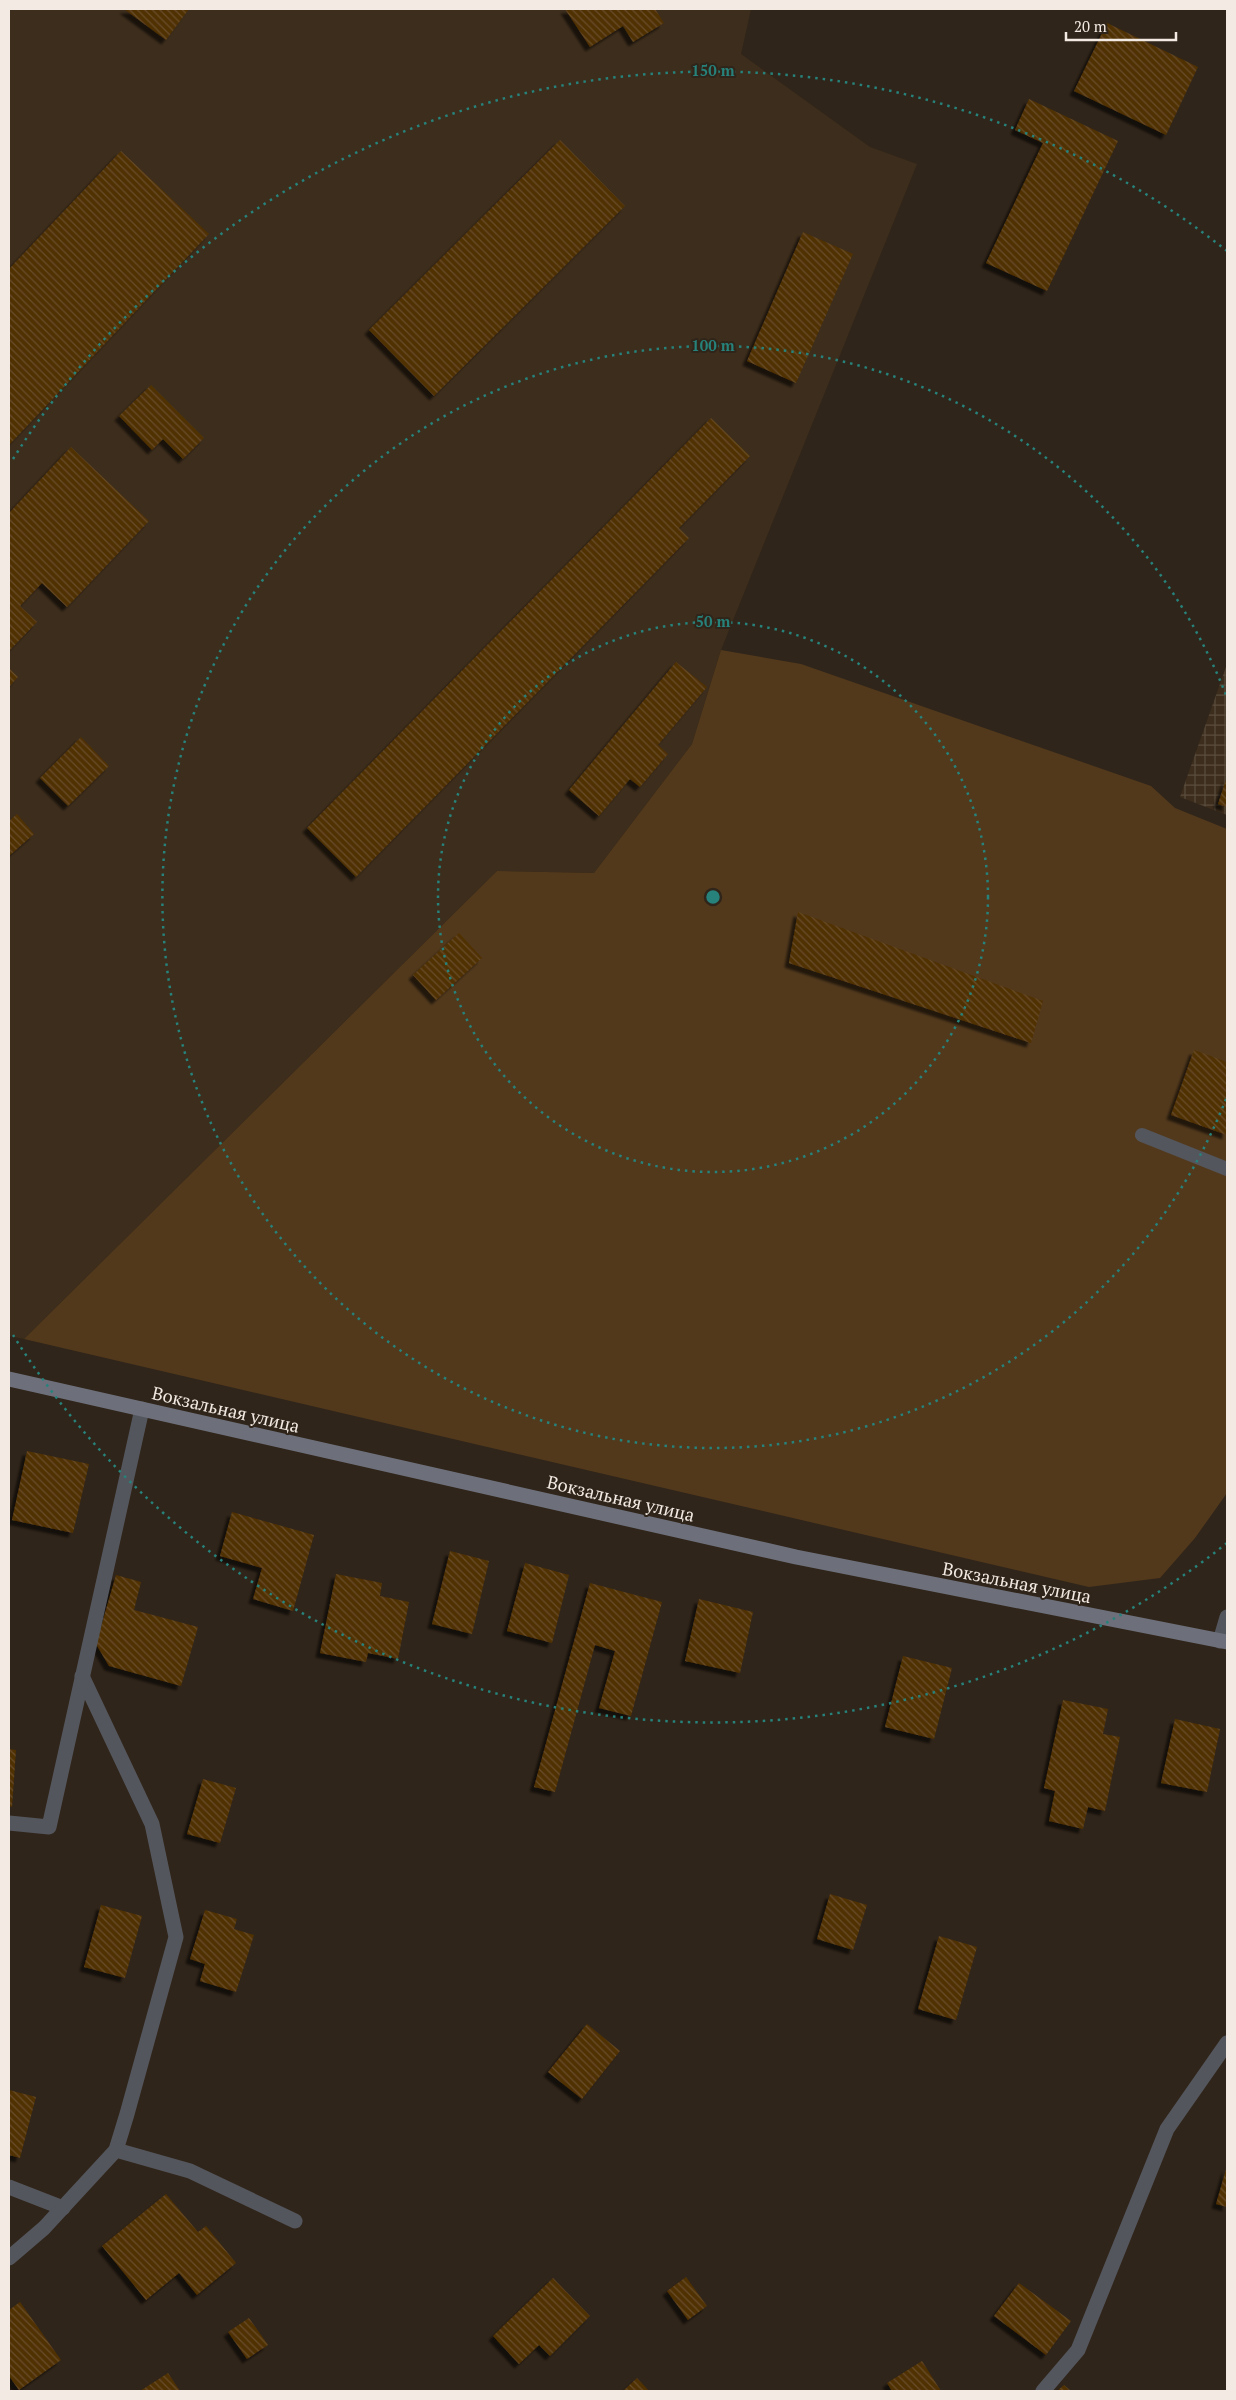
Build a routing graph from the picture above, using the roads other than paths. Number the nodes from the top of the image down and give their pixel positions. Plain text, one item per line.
1 (1142, 1135) dead end
2 (1227, 1169) edge
3 (9, 1379) edge
4 (142, 1409) junction
5 (1227, 1617) edge
6 (1224, 1642) edge
7 (82, 1676) junction
8 (9, 1824) edge
9 (1227, 2043) edge
10 (116, 2150) junction
11 (9, 2187) edge
12 (62, 2208) junction
13 (295, 2221) dead end
14 (9, 2258) edge
15 (1043, 2391) edge

1 - 2 lane
3 - 4 street, Вокзальная улица
4 - 6 street, Вокзальная улица
4 - 7 street
5 - 6 street
7 - 8 street
7 - 10 street
9 - 15 street
10 - 12 street
10 - 13 street
11 - 12 street
12 - 14 street

